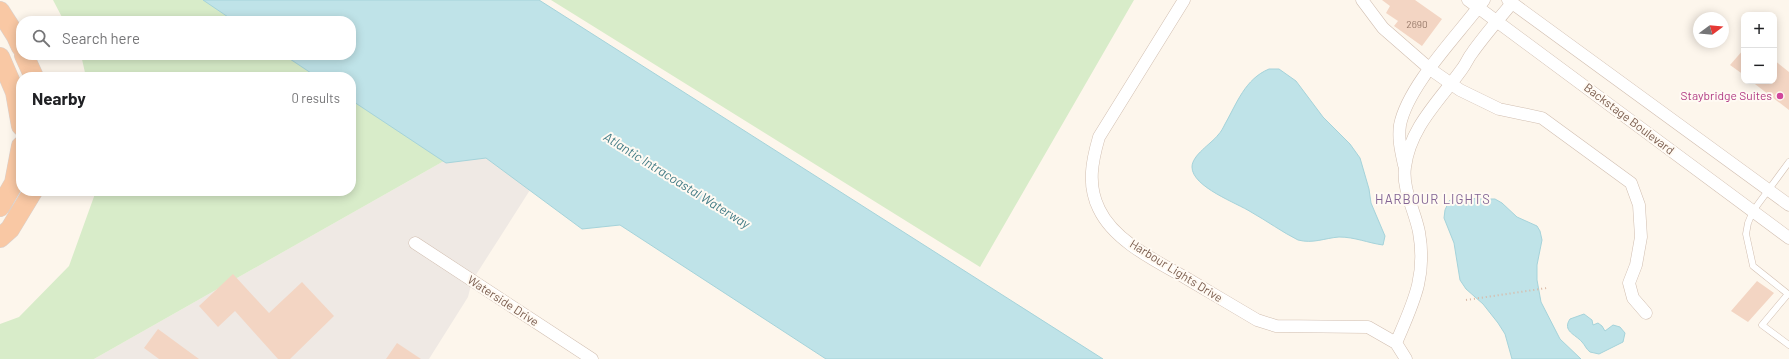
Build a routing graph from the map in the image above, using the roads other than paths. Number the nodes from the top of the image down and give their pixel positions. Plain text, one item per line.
1 (1184, 0) edge
2 (1362, 0) edge
3 (1468, 0) edge
4 (1510, 2) edge
5 (1481, 4) edge
6 (0, 11) edge
7 (1497, 21) junction
8 (16, 36) edge
9 (0, 57) edge
10 (26, 60) edge
11 (1430, 69) junction
12 (32, 72) edge
13 (1450, 83) junction
14 (16, 98) edge
15 (1789, 162) edge
16 (1405, 166) junction
17 (16, 172) edge
18 (1768, 190) junction
19 (31, 196) edge
20 (1789, 205) edge
21 (0, 207) edge
22 (1753, 211) junction
23 (0, 238) edge
24 (1789, 238) edge
25 (415, 243) dead end
26 (1646, 313) dead end
27 (1396, 343) junction
28 (1789, 345) edge
29 (592, 359) edge
30 (1406, 359) edge

1 - 27 street, Harbour Lights Drive
2 - 11 street
3 - 5 street, Backstage Boulevard
4 - 7 street
4 - 18 street, Backstage Boulevard
5 - 7 street, Backstage Boulevard
5 - 11 street
6 - 8 highway
7 - 13 street
7 - 22 street, Backstage Boulevard
9 - 14 highway
10 - 12 highway
11 - 13 street
11 - 16 street
13 - 16 street
13 - 26 street
15 - 18 lane
16 - 27 street
17 - 21 highway
18 - 20 street, Backstage Boulevard
18 - 22 lane
19 - 23 highway
22 - 24 street, Backstage Boulevard
22 - 28 lane
25 - 29 street, Waterside Drive
27 - 30 street, Harbour Lights Drive

